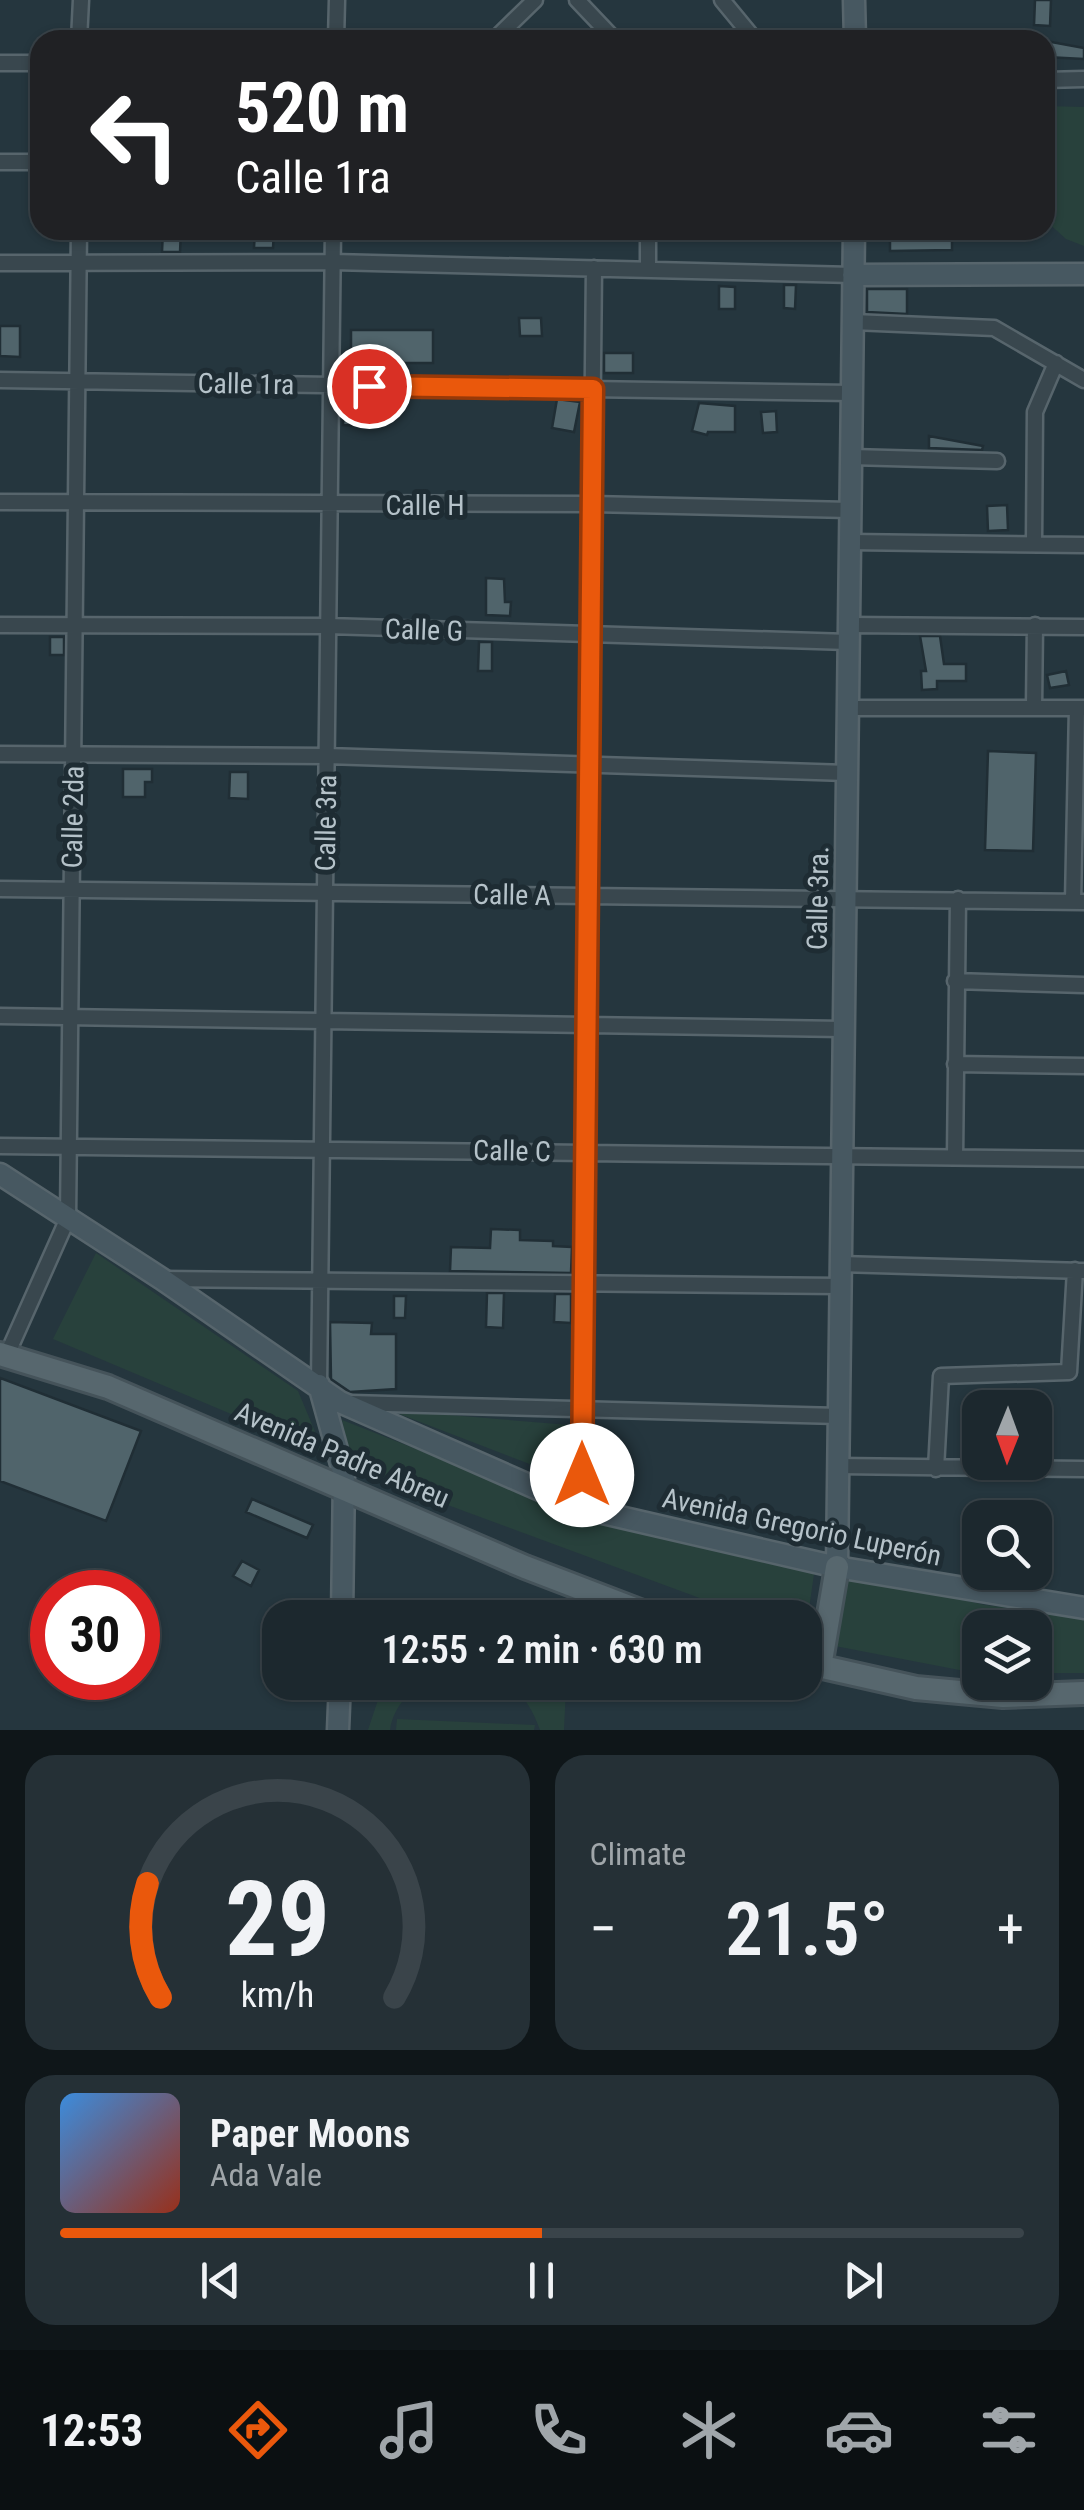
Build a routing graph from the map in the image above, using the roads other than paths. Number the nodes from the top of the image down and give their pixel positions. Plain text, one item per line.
1 (80, 0) edge
2 (337, 0) edge
3 (535, 0) edge
4 (577, 0) edge
5 (722, 0) edge
6 (854, 0) edge
7 (79, 30) edge
8 (336, 30) edge
9 (504, 30) edge
10 (606, 30) edge
11 (747, 30) edge
12 (855, 30) edge
13 (0, 63) edge
14 (30, 64) edge
15 (1055, 80) edge
16 (1084, 80) edge
17 (0, 162) edge
18 (30, 162) edge
19 (79, 240) edge
20 (334, 240) edge
21 (648, 240) edge
22 (854, 240) edge
23 (333, 262) junction
24 (0, 264) edge
25 (79, 264) junction
26 (594, 268) junction
27 (648, 270) junction
28 (1084, 274) edge
29 (853, 275) junction
30 (852, 322) junction
31 (1056, 364) junction
32 (0, 380) edge
33 (1084, 380) edge
34 (78, 381) junction
35 (332, 385) junction
36 (593, 389) junction
37 (852, 394) junction
38 (851, 458) junction
39 (997, 461) dead end
40 (0, 502) edge
41 (75, 503) junction
42 (592, 504) junction
43 (330, 505) junction
44 (850, 510) junction
45 (850, 542) junction
46 (1034, 542) junction
47 (1084, 545) edge
48 (0, 624) edge
49 (1035, 625) junction
50 (75, 626) junction
51 (328, 626) junction
52 (1084, 627) edge
53 (849, 633) junction
54 (591, 636) junction
55 (1034, 707) junction
56 (848, 708) junction
57 (1080, 708) edge
58 (0, 754) edge
59 (74, 755) junction
60 (327, 756) junction
61 (590, 766) junction
62 (847, 773) junction
63 (0, 889) edge
64 (71, 890) junction
65 (325, 893) junction
66 (589, 896) junction
67 (845, 899) junction
68 (958, 899) junction
69 (1079, 902) edge
70 (955, 982) junction
71 (1084, 984) edge
72 (0, 1016) edge
73 (71, 1018) junction
74 (323, 1021) junction
75 (588, 1026) junction
76 (844, 1030) junction
77 (955, 1064) junction
78 (1084, 1066) edge
79 (0, 1146) edge
80 (70, 1146) junction
81 (322, 1149) junction
82 (587, 1152) junction
83 (842, 1155) junction
84 (954, 1157) junction
85 (1084, 1159) edge
86 (0, 1174) edge
87 (68, 1218) junction
88 (840, 1264) junction
89 (1079, 1271) edge
90 (162, 1279) junction
91 (320, 1281) junction
92 (583, 1284) junction
93 (840, 1286) junction
94 (3, 1356) edge
95 (319, 1384) junction
96 (340, 1402) junction
97 (582, 1409) junction
98 (839, 1416) junction
99 (838, 1466) junction
100 (936, 1469) junction
101 (1084, 1469) edge
102 (345, 1489) junction
103 (582, 1508) junction
104 (833, 1566) junction
105 (342, 1600) edge
106 (611, 1600) edge
107 (1084, 1608) edge
108 (822, 1618) edge
109 (822, 1667) edge
110 (1084, 1693) edge
111 (339, 1700) edge
112 (338, 1730) edge

1 - 7 street
2 - 8 street
3 - 9 street
4 - 10 street
5 - 11 street
6 - 12 main road
13 - 14 street
15 - 16 street
17 - 18 street
19 - 25 street, Calle 2da
20 - 23 street, Calle 3ra
21 - 27 street
22 - 29 main road, Calle 3ra.
23 - 25 street
23 - 26 street
23 - 35 street, Calle 3ra
24 - 25 street
25 - 34 street, Calle 2da
26 - 27 street
26 - 36 street
27 - 29 street
28 - 29 main road
29 - 30 main road, Calle 3ra.
30 - 31 street
30 - 37 main road, Calle 3ra.
31 - 33 street
31 - 46 street
32 - 34 street, Calle 1ra
34 - 35 street, Calle 1ra
34 - 41 street, Calle 2da
35 - 36 street, Calle 1ra
35 - 43 street, Calle 3ra
36 - 37 street, Calle 1ra
36 - 42 street
37 - 38 main road, Calle 3ra.
38 - 39 street
38 - 44 main road, Calle 3ra.
40 - 41 street, Calle H
41 - 43 street, Calle H
41 - 50 street, Calle 2da
42 - 43 street, Calle H
42 - 44 street, Calle H
42 - 54 street
43 - 51 street, Calle 3ra
44 - 45 main road, Calle 3ra.
45 - 46 street
45 - 53 main road, Calle 3ra.
46 - 47 street
48 - 50 street, Calle G
49 - 52 street, Calle G
49 - 53 street, Calle G
49 - 55 street
50 - 51 street, Calle G
50 - 59 street, Calle 2da
51 - 54 street, Calle G
51 - 60 street, Calle 3ra
53 - 54 street, Calle G
53 - 56 main road, Calle 3ra.
54 - 61 street
55 - 56 street
55 - 57 street
56 - 62 main road, Calle 3ra.
57 - 69 street
58 - 59 street
59 - 60 street
59 - 64 street, Calle 2da
60 - 61 street
60 - 65 street, Calle 3ra
61 - 62 street
61 - 66 street
62 - 67 main road, Calle 3ra.
63 - 64 street, Calle A
64 - 65 street, Calle A
64 - 73 street, Calle 2da
65 - 66 street, Calle A
65 - 74 street, Calle 3ra
66 - 67 street, Calle A
66 - 75 street
67 - 68 street, Calle A
67 - 76 main road, Calle 3ra.
68 - 69 street, Calle A
68 - 70 street
70 - 71 street
70 - 77 street
72 - 73 street
73 - 74 street
73 - 80 street, Calle 2da
74 - 75 street
74 - 81 street, Calle 3ra
75 - 76 street
75 - 82 street
76 - 83 main road, Calle 3ra.
77 - 78 street
77 - 84 street
79 - 80 street, Calle C
80 - 81 street, Calle C
80 - 87 street, Calle 2da
81 - 82 street, Calle C
81 - 91 street, Calle 3ra
82 - 83 street, Calle C
82 - 92 street
83 - 84 street, Calle C
83 - 88 main road, Calle 3ra.
84 - 85 street, Calle C
86 - 87 main road, Avenida Gregorio Luperón
87 - 90 main road, Avenida Gregorio Luperón
87 - 94 street, Calle 2da
88 - 89 street
88 - 93 main road, Calle 3ra.
89 - 100 street
90 - 91 street
90 - 95 main road, Avenida Gregorio Luperón
91 - 92 street
91 - 95 street, Calle 3ra
92 - 93 street
92 - 97 street
93 - 98 main road, Calle 3ra.
94 - 102 main road, Avenida Padre Abreu
95 - 96 main road, Avenida Gregorio Luperón
95 - 102 main road
96 - 97 street
96 - 103 main road, Avenida Gregorio Luperón
97 - 98 street
97 - 103 street
98 - 99 main road, Calle 3ra.
99 - 100 street
99 - 104 main road, Calle 3ra.
100 - 101 street
102 - 105 main road
102 - 106 main road, Avenida Padre Abreu
103 - 104 main road, Avenida Gregorio Luperón
104 - 107 main road, Avenida Gregorio Luperón
104 - 108 main road
109 - 110 main road
111 - 112 main road

